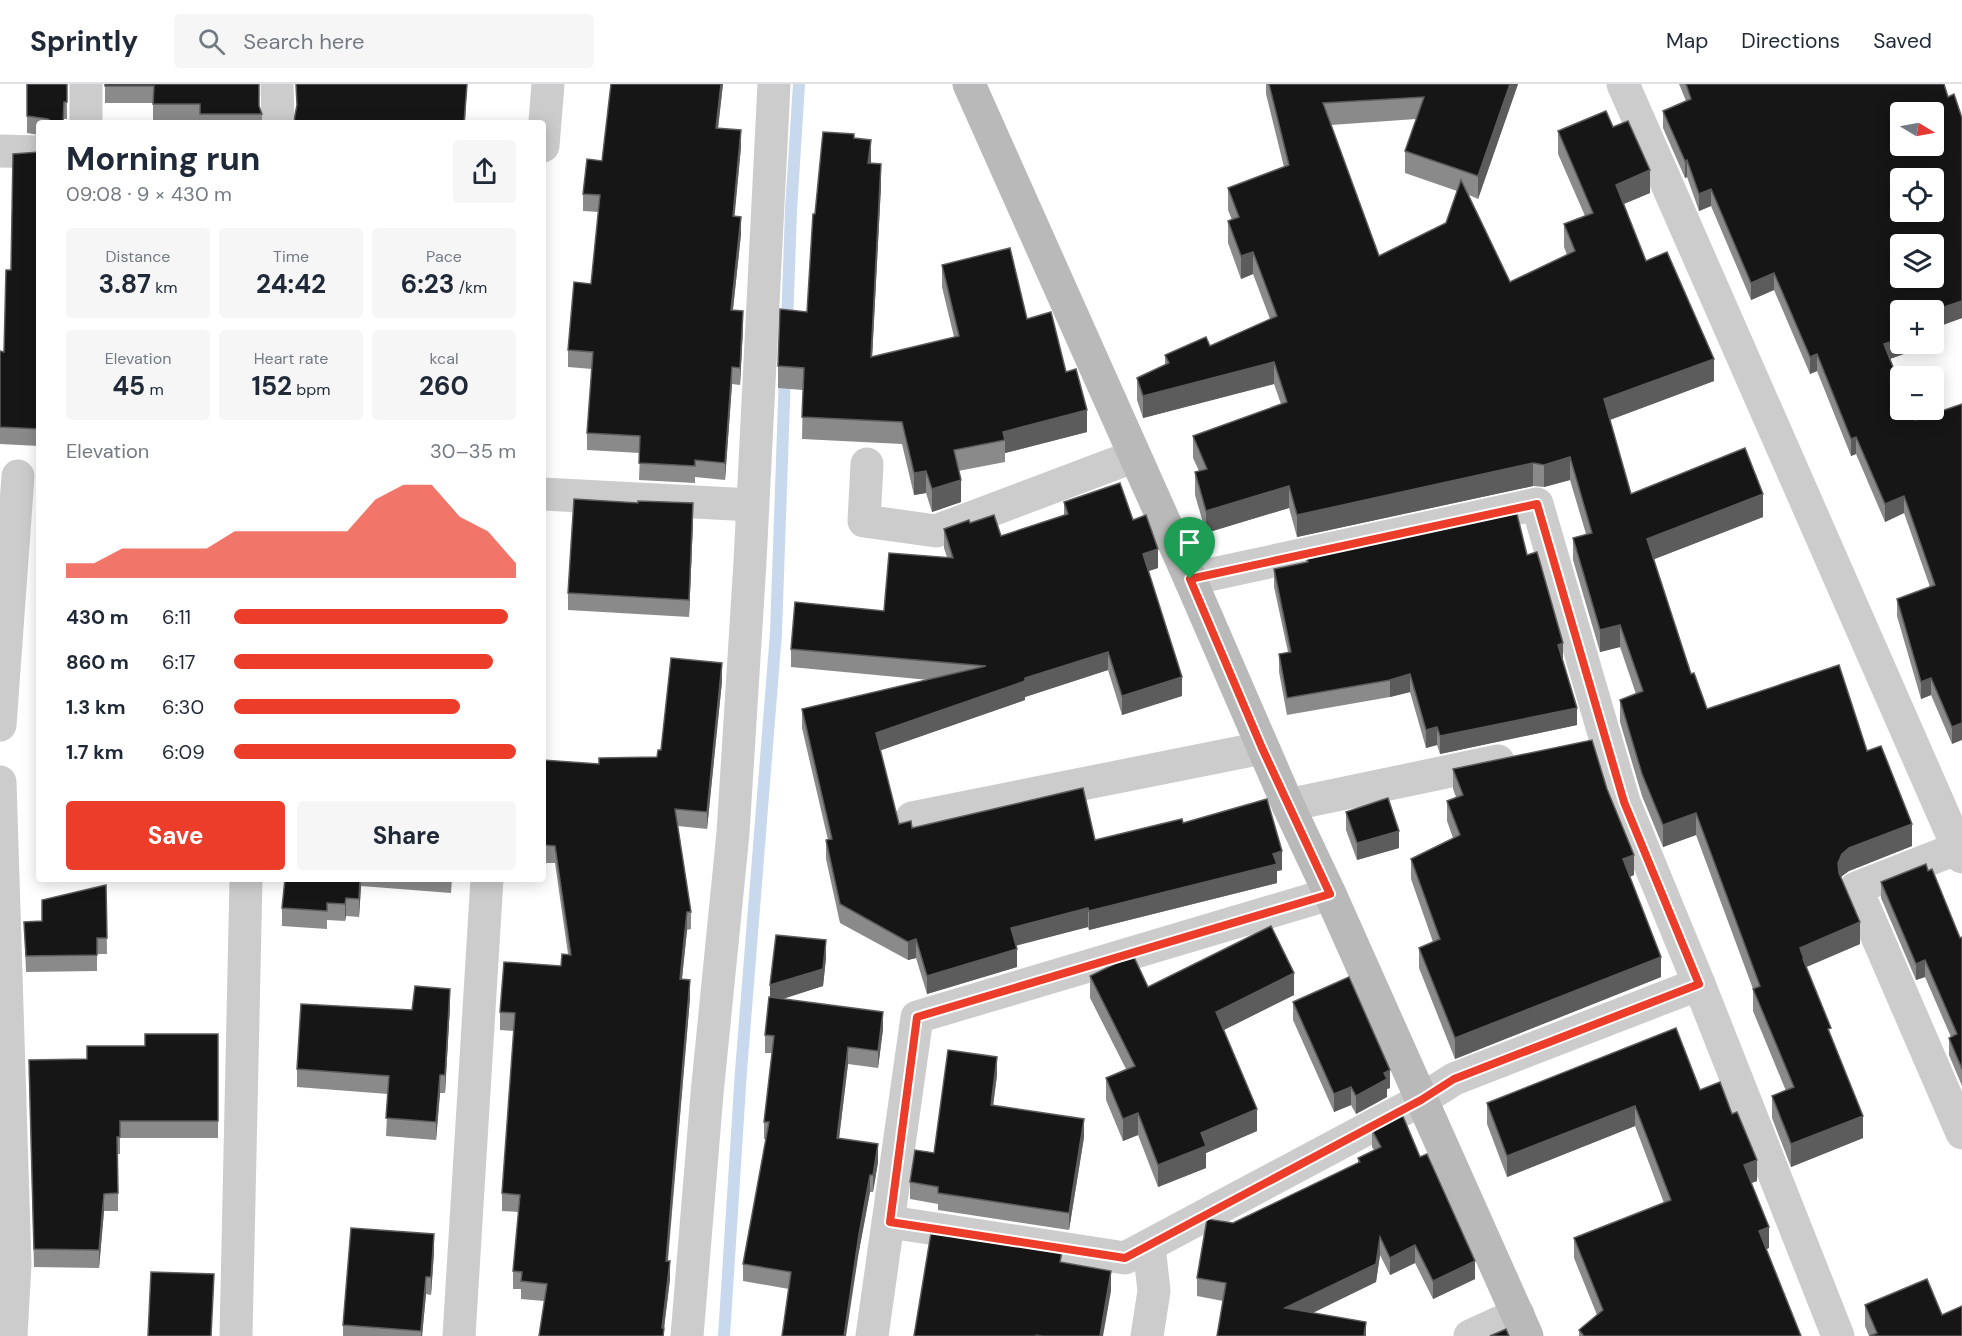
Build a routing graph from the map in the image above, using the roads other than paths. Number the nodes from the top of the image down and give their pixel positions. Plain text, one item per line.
1 (86, 84) edge
2 (277, 84) edge
3 (548, 84) edge
4 (774, 84) edge
5 (969, 84) edge
6 (1623, 84) edge
7 (86, 120) edge
8 (278, 120) edge
9 (545, 120) edge
10 (0, 151) edge
11 (36, 152) edge
12 (1135, 456) junction
13 (867, 464) dead end
14 (19, 476) edge
15 (546, 494) edge
16 (752, 505) junction
17 (1190, 579) junction
18 (0, 725) edge
19 (1606, 738) junction
20 (1572, 745) edge
21 (1262, 748) junction
22 (1527, 755) edge
23 (0, 782) edge
24 (1288, 805) junction
25 (912, 818) dead end
26 (1960, 853) edge
27 (246, 882) edge
28 (487, 882) edge
29 (1330, 894) junction
30 (1699, 984) junction
31 (1421, 1100) junction
32 (1962, 1133) edge
33 (890, 1222) junction
34 (1149, 1246) junction
35 (1523, 1325) edge
36 (11, 1336) edge
37 (236, 1336) edge
38 (459, 1336) edge
39 (687, 1336) edge
40 (872, 1336) edge
41 (1147, 1336) edge
42 (1470, 1336) edge
43 (1838, 1336) edge

1 - 7 street
2 - 8 street
3 - 9 street
4 - 16 street
5 - 12 street
6 - 26 street
10 - 11 street
12 - 13 street
12 - 17 street
14 - 18 street
15 - 16 street
16 - 39 street
17 - 19 street
17 - 21 street
19 - 20 street
19 - 30 street
21 - 24 street
21 - 25 street
22 - 24 street
23 - 36 street
24 - 29 street
26 - 32 street
27 - 37 street
28 - 38 street
29 - 31 street
29 - 33 street
30 - 31 street
30 - 43 street
31 - 34 street
31 - 35 street
33 - 34 street
33 - 40 street
34 - 41 street
35 - 42 street

